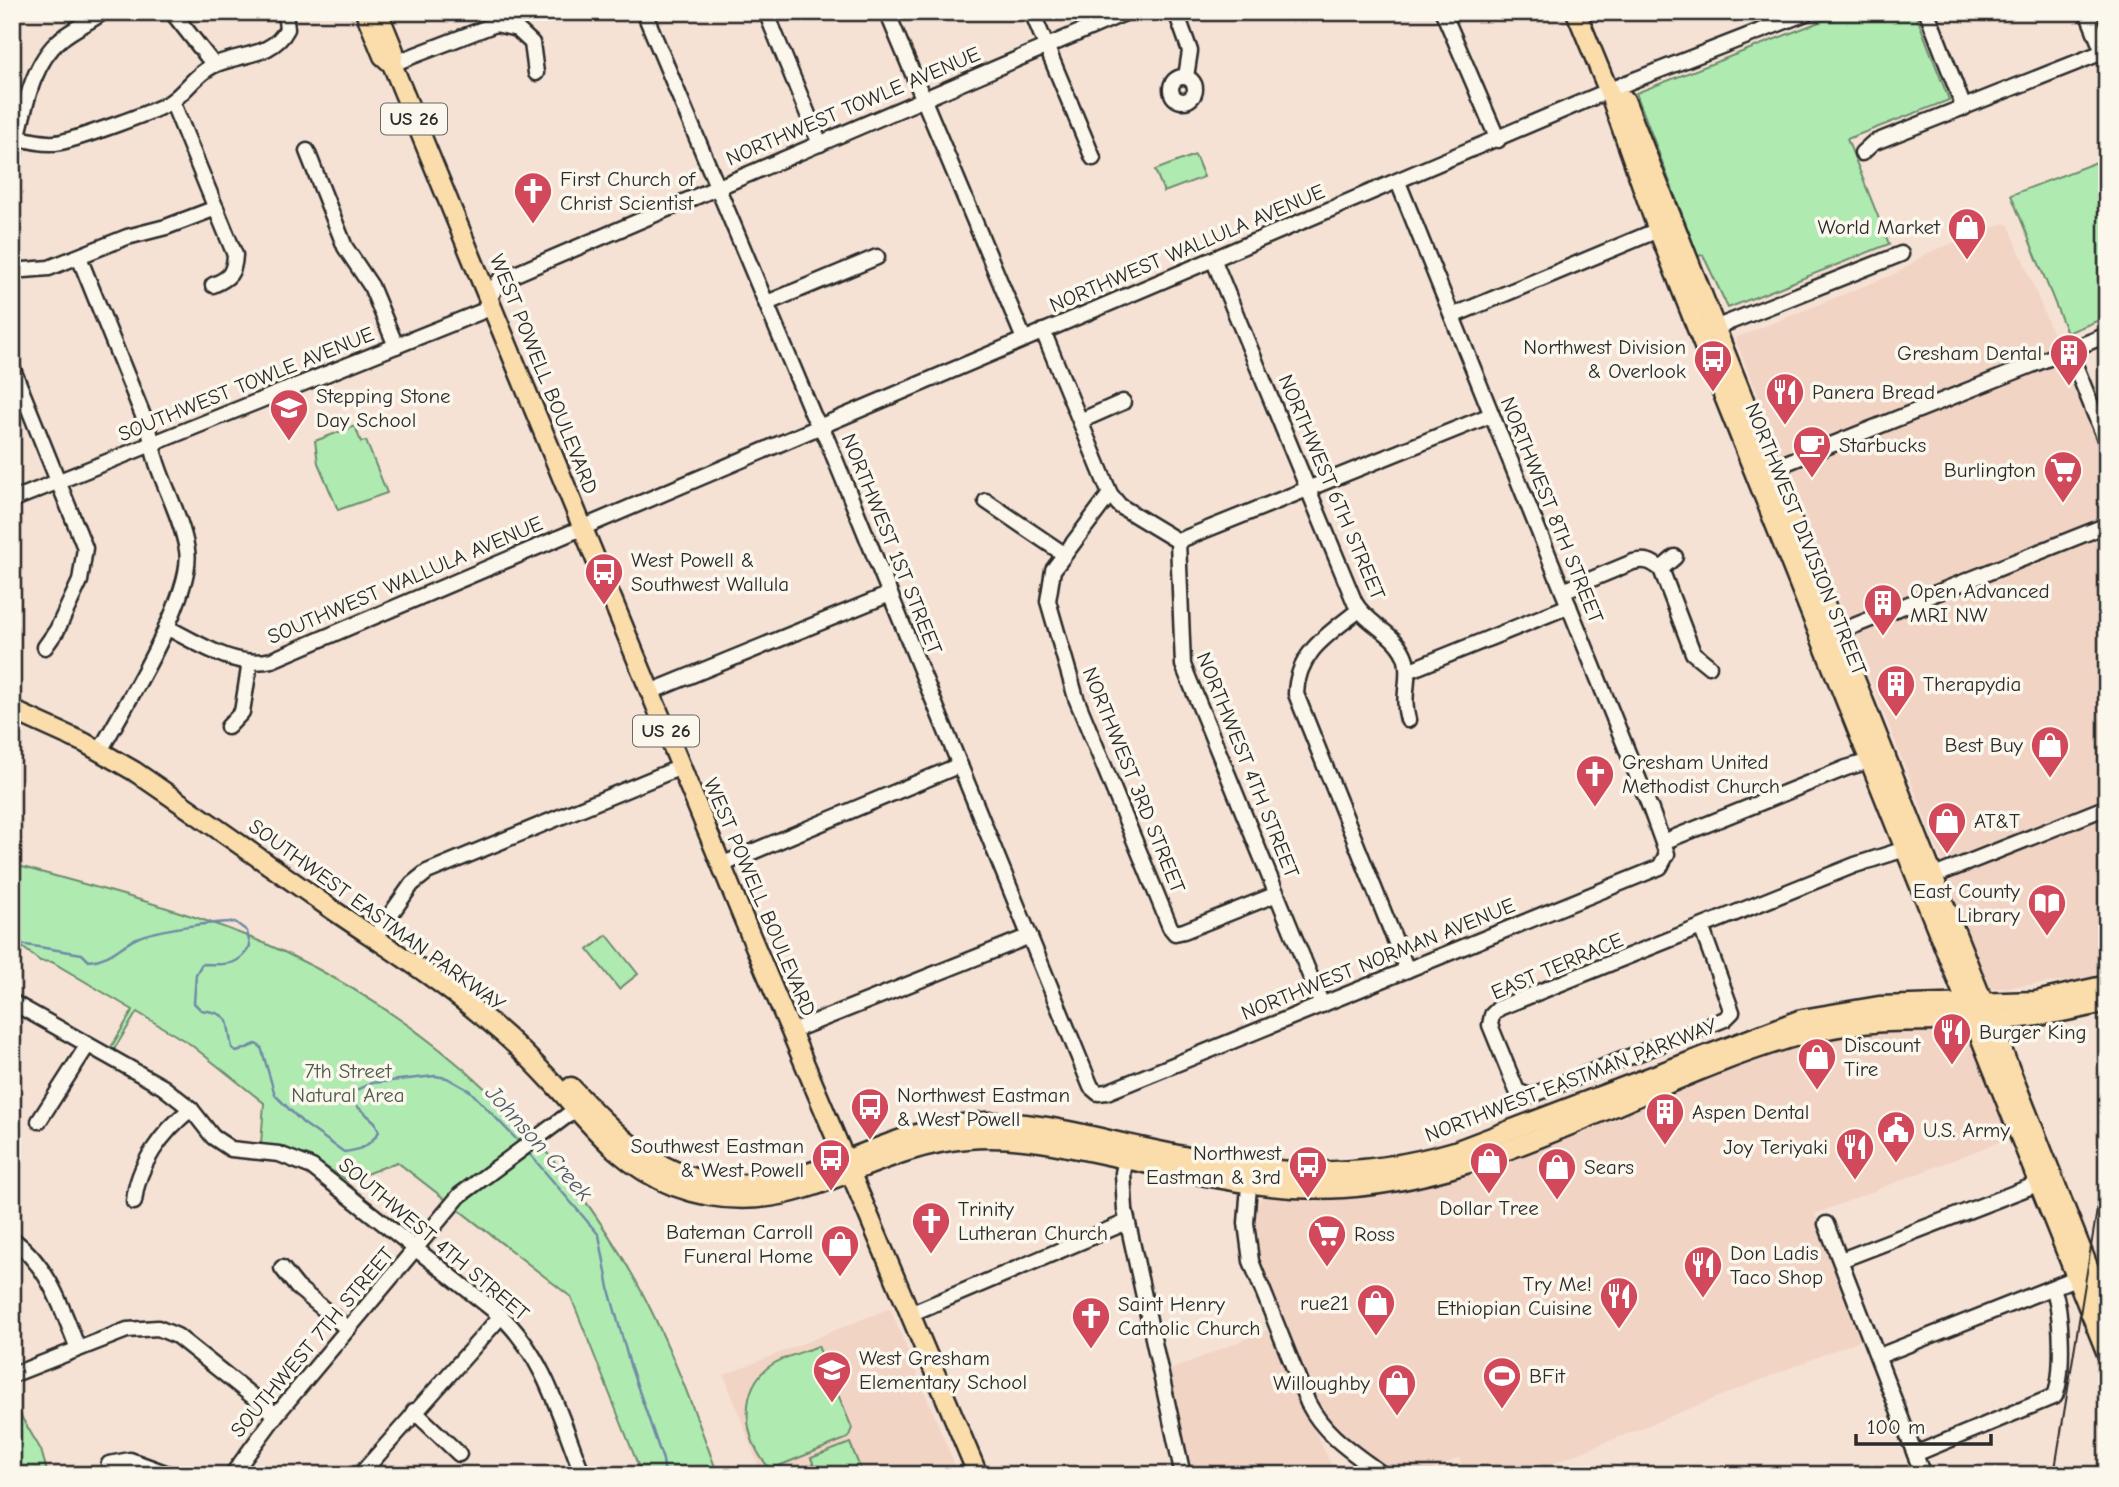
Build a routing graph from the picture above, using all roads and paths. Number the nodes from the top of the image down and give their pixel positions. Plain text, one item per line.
1 (103, 12) edge
2 (172, 12) edge
3 (285, 12) edge
4 (365, 12) edge
5 (378, 12) edge
6 (644, 12) edge
7 (766, 12) edge
8 (887, 12) edge
9 (1032, 12) edge
10 (1127, 12) edge
11 (1176, 12) edge
12 (1443, 12) edge
13 (1576, 12) edge
14 (1589, 12) edge
15 (1809, 12) edge
16 (1927, 12) edge
17 (2087, 12) edge
18 (1047, 47) junction
19 (392, 64) junction
20 (214, 65) junction
21 (536, 73) dead end
22 (1186, 77) dead end
23 (1615, 89) junction
24 (923, 99) junction
25 (172, 101) junction
26 (1964, 108) junction
27 (15, 137) edge
28 (1498, 140) junction
29 (820, 144) junction
30 (307, 151) dead end
31 (1863, 153) dead end
32 (1093, 158) dead end
33 (12, 160) edge
34 (1398, 182) junction
35 (718, 187) junction
36 (216, 208) junction
37 (1658, 230) junction
38 (1901, 254) dead end
39 (79, 257) junction
40 (877, 257) dead end
41 (1214, 261) junction
42 (12, 271) edge
43 (213, 285) dead end
44 (489, 299) junction
45 (767, 303) junction
46 (1452, 316) junction
47 (1043, 331) junction
48 (1707, 332) junction
49 (2107, 335) edge
50 (1024, 339) junction
51 (396, 346) junction
52 (2069, 350) junction
53 (14, 377) edge
54 (1123, 402) dead end
55 (1491, 415) junction
56 (1080, 421) junction
57 (821, 426) junction
58 (151, 444) junction
59 (2107, 444) edge
60 (1763, 472) junction
61 (59, 481) junction
62 (1308, 489) junction
63 (1110, 494) junction
64 (12, 500) edge
65 (986, 501) dead end
66 (2107, 525) edge
67 (583, 528) junction
68 (1178, 541) junction
69 (1064, 554) junction
70 (1675, 558) dead end
71 (1661, 569) junction
72 (1563, 591) junction
73 (890, 594) junction
74 (1569, 606) junction
75 (1359, 610) junction
76 (166, 627) junction
77 (1836, 633) junction
78 (45, 647) dead end
79 (250, 662) junction
80 (1709, 666) dead end
81 (1408, 671) junction
82 (650, 692) junction
83 (12, 699) edge
84 (12, 710) edge
85 (1408, 720) dead end
86 (228, 727) dead end
87 (102, 747) junction
88 (1877, 759) junction
89 (960, 765) junction
90 (681, 767) junction
91 (2107, 807) edge
92 (1665, 848) junction
93 (1905, 849) junction
94 (721, 865) junction
95 (1934, 876) junction
96 (1277, 894) junction
97 (1702, 929) junction
98 (377, 934) junction
99 (1030, 936) junction
100 (1407, 970) junction
101 (2107, 985) edge
102 (12, 1002) edge
103 (2107, 1002) edge
104 (1322, 1004) junction
105 (1979, 1012) junction
106 (792, 1031) junction
107 (88, 1046) junction
108 (1098, 1093) joint
109 (580, 1106) junction
110 (191, 1109) junction
111 (39, 1121) dead end
112 (1127, 1152) junction
113 (848, 1166) junction
114 (1250, 1177) junction
115 (2045, 1181) junction
116 (134, 1202) dead end
117 (1127, 1222) junction
118 (1826, 1224) dead end
119 (12, 1239) edge
120 (417, 1248) junction
121 (1841, 1260) junction
122 (282, 1268) dead end
123 (2084, 1275) junction
124 (2053, 1289) junction
125 (910, 1314) junction
126 (2107, 1314) edge
127 (500, 1316) junction
128 (348, 1329) junction
129 (78, 1349) junction
130 (2107, 1354) edge
131 (1879, 1356) junction
132 (12, 1376) edge
133 (414, 1411) junction
134 (276, 1415) junction
135 (459, 1454) dead end
136 (1915, 1454) junction
137 (109, 1464) dead end
138 (171, 1475) edge
139 (232, 1475) edge
140 (360, 1475) edge
141 (583, 1475) edge
142 (978, 1475) edge
143 (1182, 1475) edge
144 (1383, 1475) edge
145 (1923, 1475) edge

1 - 27 street
2 - 20 street
3 - 20 street
4 - 19 main road, WEST POWELL BOULEVARD / US 26
5 - 19 main road, WEST POWELL BOULEVARD / US 26
6 - 35 street, NORTHWEST 1ST STREET
7 - 29 street
8 - 24 street
9 - 18 street
10 - 18 street, NORTHWEST TOWLE AVENUE
11 - 22 street
12 - 28 street
13 - 23 main road, NORTHWEST DIVISION STREET
14 - 23 main road, NORTHWEST DIVISION STREET
15 - 23 street, NORTHWEST WALLULA AVENUE
16 - 26 street
17 - 26 street
18 - 24 street, NORTHWEST TOWLE AVENUE
18 - 32 street
19 - 21 street
19 - 44 main road, WEST POWELL BOULEVARD / US 26
20 - 25 street
23 - 28 street, NORTHWEST WALLULA AVENUE
23 - 37 main road, NORTHWEST DIVISION STREET
23 - 48 main road, NORTHWEST DIVISION STREET
24 - 29 street, NORTHWEST TOWLE AVENUE
24 - 50 street
25 - 27 street
25 - 36 street
26 - 31 street
27 - 33 street
28 - 34 street, NORTHWEST WALLULA AVENUE
29 - 35 street, NORTHWEST TOWLE AVENUE
30 - 51 street
34 - 41 street, NORTHWEST WALLULA AVENUE
34 - 46 street, NORTHWEST 8TH STREET
35 - 44 street, NORTHWEST TOWLE AVENUE
35 - 45 street, NORTHWEST 1ST STREET
36 - 39 street
36 - 43 street
37 - 46 street
37 - 48 main road, NORTHWEST DIVISION STREET
38 - 48 street
39 - 42 street
39 - 58 street
40 - 45 street
41 - 47 street, NORTHWEST WALLULA AVENUE
41 - 62 street, NORTHWEST 6TH STREET
44 - 51 street, SOUTHWEST TOWLE AVENUE
44 - 67 main road, WEST POWELL BOULEVARD / US 26
45 - 57 street, NORTHWEST 1ST STREET
46 - 55 street, NORTHWEST 8TH STREET
47 - 50 street, NORTHWEST WALLULA AVENUE
47 - 56 street
48 - 60 main road, NORTHWEST DIVISION STREET
49 - 52 street
50 - 57 street, NORTHWEST WALLULA AVENUE
51 - 58 street, SOUTHWEST TOWLE AVENUE
52 - 59 street
52 - 60 street
53 - 61 street
54 - 56 street
55 - 62 street
55 - 72 street, NORTHWEST 8TH STREET
56 - 63 street
57 - 67 street, NORTHWEST WALLULA AVENUE
57 - 73 street, NORTHWEST 1ST STREET
58 - 61 street, SOUTHWEST TOWLE AVENUE
58 - 76 street
60 - 77 main road, NORTHWEST DIVISION STREET
60 - 88 main road, NORTHWEST DIVISION STREET
61 - 64 street, SOUTHWEST TOWLE AVENUE
61 - 78 street
62 - 68 street
62 - 75 street, NORTHWEST 6TH STREET
63 - 68 street
63 - 69 street, NORTHWEST 3RD STREET
65 - 69 street
66 - 77 street
67 - 79 street, SOUTHWEST WALLULA AVENUE
67 - 82 main road, WEST POWELL BOULEVARD / US 26
68 - 96 street, NORTHWEST 4TH STREET
69 - 96 street, NORTHWEST 3RD STREET
70 - 71 street
71 - 72 street
71 - 80 street
72 - 74 street, NORTHWEST 8TH STREET
73 - 82 street
73 - 89 street, NORTHWEST 1ST STREET
74 - 81 street
74 - 92 street, NORTHWEST 8TH STREET
75 - 81 street, NORTHWEST 6TH STREET
75 - 100 street
76 - 79 street, SOUTHWEST WALLULA AVENUE
76 - 87 street
77 - 88 main road, NORTHWEST DIVISION STREET
79 - 86 street
81 - 85 street, NORTHWEST 6TH STREET
82 - 90 main road, WEST POWELL BOULEVARD / US 26
83 - 87 main road, SOUTHWEST EASTMAN PARKWAY
84 - 87 main road, SOUTHWEST EASTMAN PARKWAY
87 - 98 main road, SOUTHWEST EASTMAN PARKWAY
88 - 92 street, NORTHWEST NORMAN AVENUE
88 - 93 main road, NORTHWEST DIVISION STREET
88 - 95 main road, NORTHWEST DIVISION STREET
89 - 94 street
89 - 99 street, NORTHWEST 1ST STREET
90 - 94 main road, WEST POWELL BOULEVARD / US 26
90 - 98 street
91 - 95 street
92 - 100 street, NORTHWEST NORMAN AVENUE
93 - 97 street, EAST TERRACE
93 - 105 main road, NORTHWEST DIVISION STREET
94 - 106 main road, WEST POWELL BOULEVARD / US 26
95 - 105 main road, NORTHWEST DIVISION STREET
96 - 104 street, NORTHWEST 4TH STREET
97 - 97 street, EAST TERRACE
98 - 109 main road, SOUTHWEST EASTMAN PARKWAY
99 - 106 street
99 - 108 street, NORTHWEST 1ST STREET
100 - 104 street, NORTHWEST NORMAN AVENUE
101 - 105 main road, NORTHWEST EASTMAN PARKWAY
102 - 107 street, SOUTHWEST 4TH STREET
103 - 105 main road, NORTHWEST EASTMAN PARKWAY
104 - 108 street, NORTHWEST NORMAN AVENUE
105 - 114 main road, NORTHWEST EASTMAN PARKWAY
105 - 115 main road, NORTHWEST DIVISION STREET
106 - 113 main road, WEST POWELL BOULEVARD / US 26
107 - 110 street, SOUTHWEST 4TH STREET
107 - 111 street
109 - 113 main road, SOUTHWEST EASTMAN PARKWAY
109 - 120 street, SOUTHWEST 7TH STREET
110 - 116 street
110 - 120 street, SOUTHWEST 4TH STREET
112 - 113 main road, NORTHWEST EASTMAN PARKWAY
112 - 114 main road, NORTHWEST EASTMAN PARKWAY
112 - 117 street
113 - 125 main road, WEST POWELL BOULEVARD / US 26
114 - 144 street
115 - 121 street
115 - 123 main road, NORTHWEST DIVISION STREET
117 - 125 street
117 - 143 street
118 - 121 street
119 - 129 street
120 - 127 street, SOUTHWEST 4TH STREET
120 - 128 street, SOUTHWEST 7TH STREET
121 - 131 street
122 - 128 street
123 - 124 street
123 - 126 main road, NORTHWEST DIVISION STREET
123 - 130 main road, NORTHWEST DIVISION STREET
124 - 131 street
124 - 136 street
125 - 142 main road, WEST POWELL BOULEVARD / US 26
127 - 133 street
127 - 141 street, SOUTHWEST 4TH STREET
128 - 134 street, SOUTHWEST 7TH STREET
129 - 132 street
129 - 134 street
131 - 136 street
133 - 135 street
133 - 140 street
134 - 139 street, SOUTHWEST 7TH STREET
136 - 145 street
137 - 138 street

